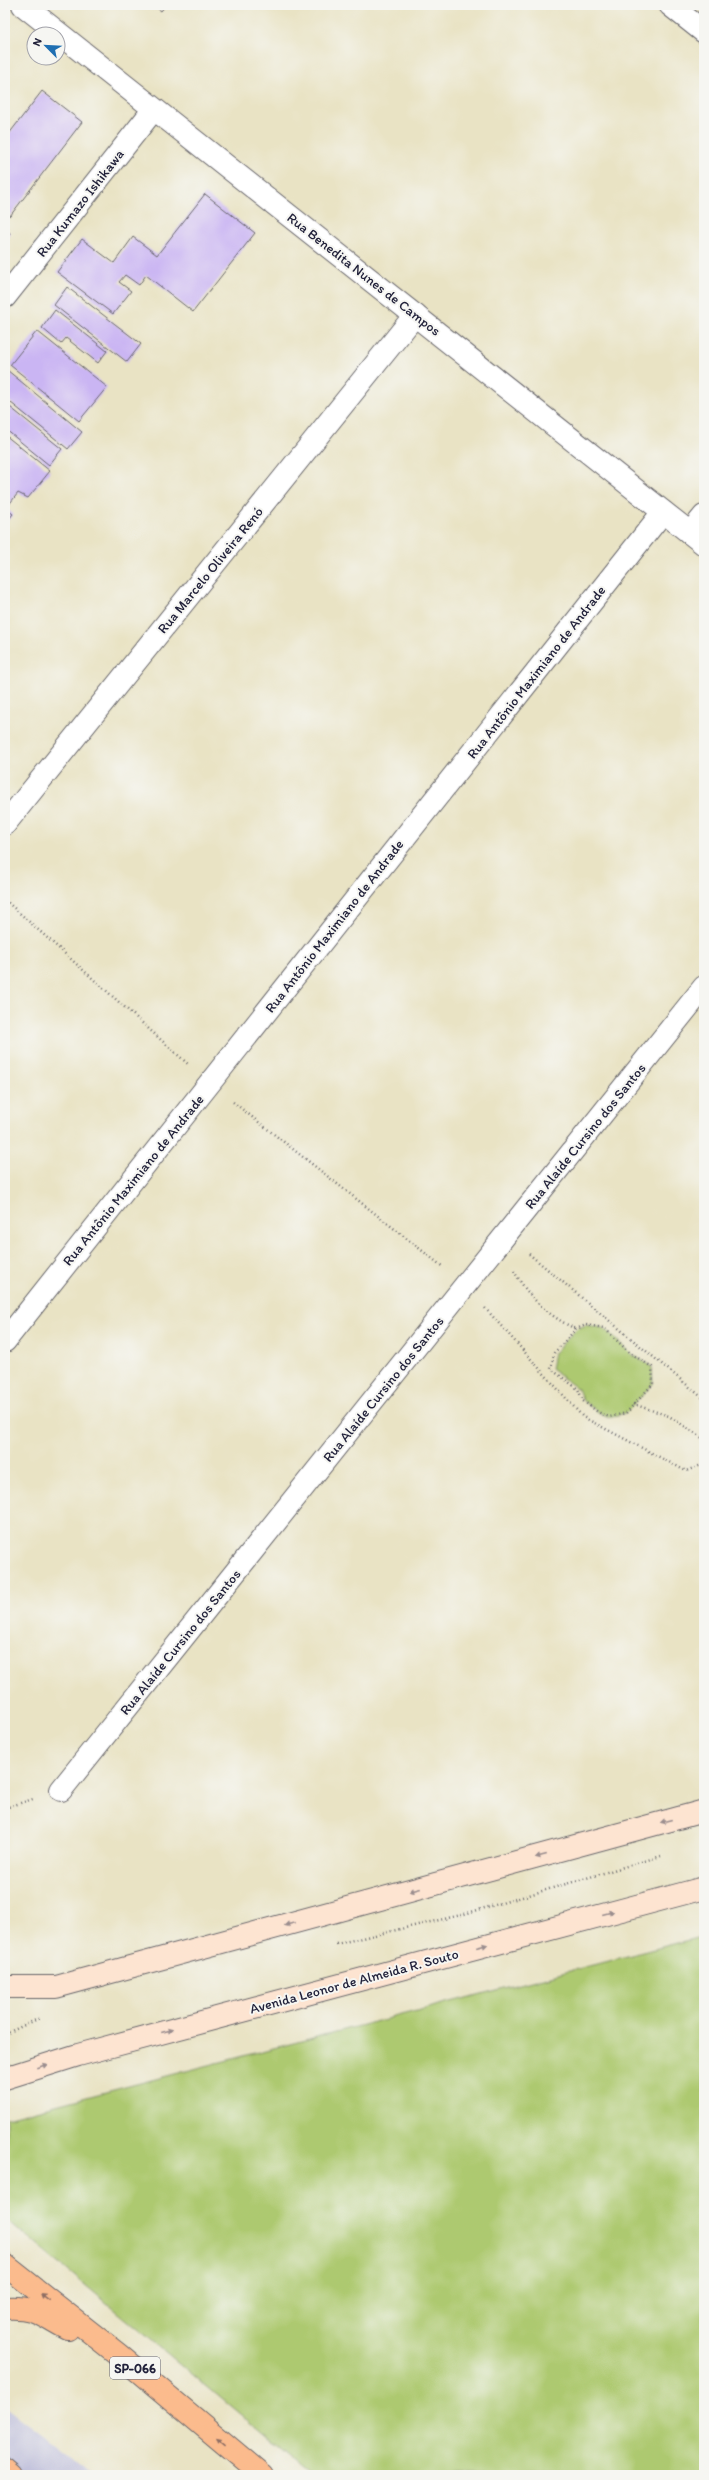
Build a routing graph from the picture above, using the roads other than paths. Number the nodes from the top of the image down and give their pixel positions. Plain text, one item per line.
1 (670, 5) edge
2 (26, 6) edge
3 (704, 32) edge
4 (154, 109) junction
5 (5, 297) edge
6 (415, 315) junction
7 (663, 512) junction
8 (704, 516) edge
9 (697, 538) edge
10 (5, 824) edge
11 (704, 987) edge
12 (5, 1341) edge
13 (61, 1790) dead end
14 (704, 1811) edge
15 (704, 1888) edge
16 (5, 1987) edge
17 (56, 1988) junction
18 (5, 2003) edge
19 (5, 2078) edge
20 (5, 2265) edge
21 (14, 2307) edge
22 (5, 2320) edge
23 (119, 2355) junction
24 (245, 2466) edge
25 (5, 2469) edge
26 (12, 2475) edge
27 (262, 2475) edge

1 - 3 street
2 - 4 street, Rua Benedita Nunes de Campos
4 - 5 street, Rua Kumazo Ishikawa
4 - 6 street, Rua Benedita Nunes de Campos
6 - 7 street, Rua Benedita Nunes de Campos
6 - 10 street, Rua Marcelo Oliveira Renó
7 - 9 street, Rua Benedita Nunes de Campos
7 - 12 street, Rua Antônio Maximiano de Andrade
8 - 9 street
11 - 13 street, Rua Alaíde Cursino dos Santos
14 -> 17 main road
19 -> 15 main road, Avenida Leonor de Almeida R. Souto
16 - 17 main road
17 - 18 main road
23 -> 20 main road, SP-066
21 - 22 main road
21 - 23 main road
24 -> 23 main road, SP-066
24 - 27 main road, SP-066
25 - 26 main road

